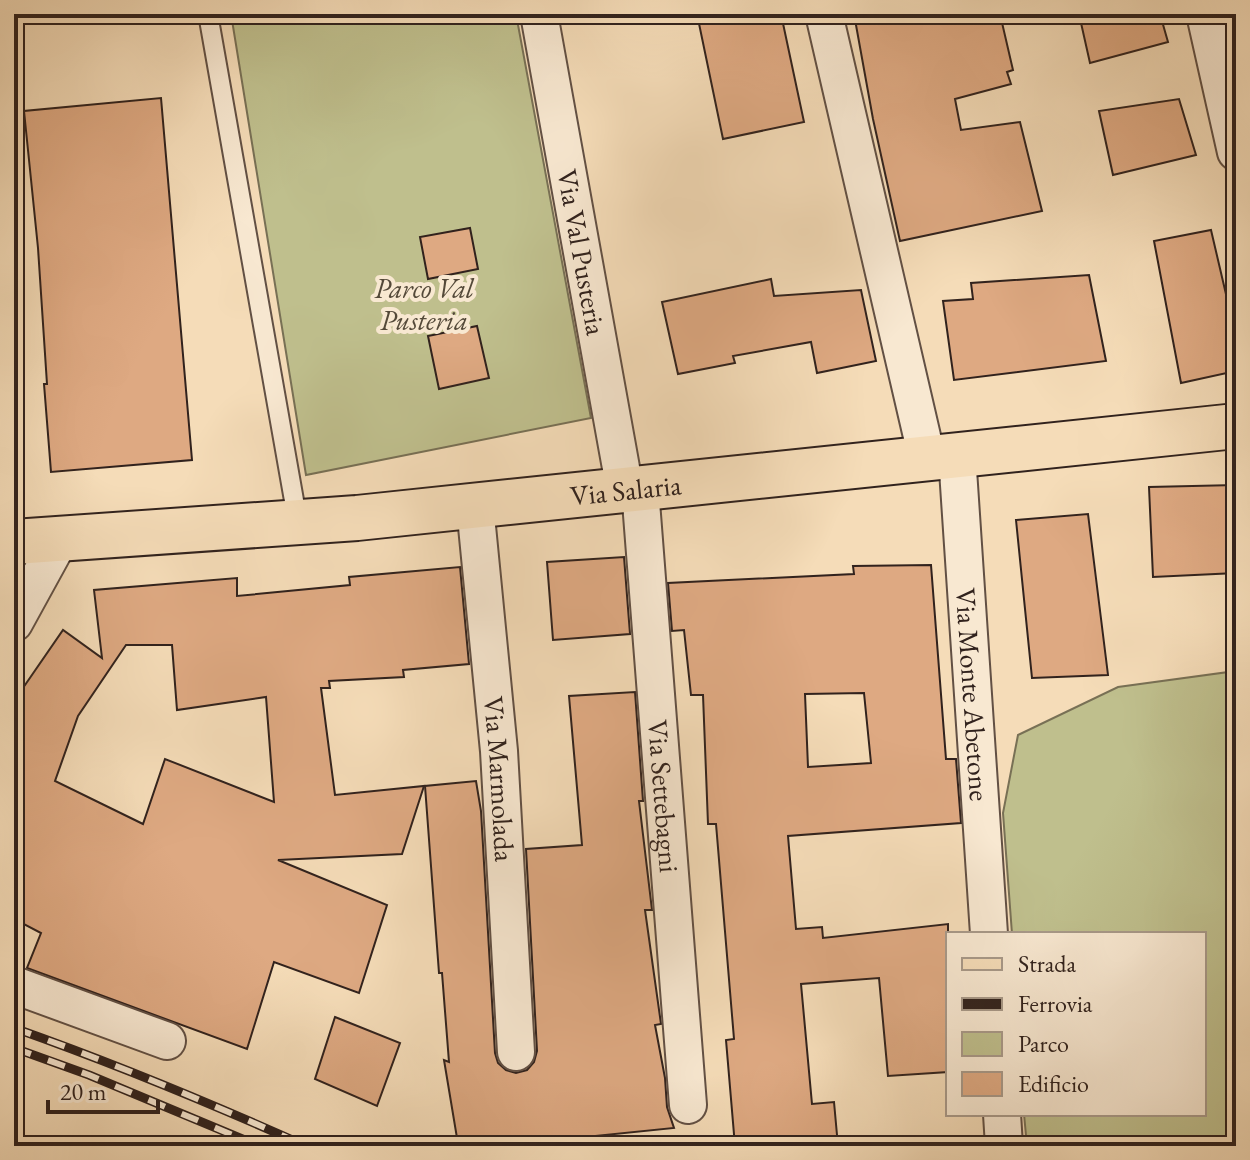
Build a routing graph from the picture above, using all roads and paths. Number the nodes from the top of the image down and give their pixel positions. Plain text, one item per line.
1 (208, 14) edge
2 (539, 14) edge
3 (824, 14) edge
4 (1205, 14) edge
5 (1236, 152) edge
6 (1236, 426) edge
7 (942, 457) junction
8 (632, 489) junction
9 (475, 506) junction
10 (298, 523) junction
11 (59, 541) junction
12 (14, 542) edge
13 (14, 623) edge
14 (989, 932) edge
15 (14, 985) edge
16 (167, 1041) dead end
17 (516, 1052) dead end
18 (688, 1105) dead end
19 (1002, 1116) edge
20 (1004, 1146) edge

1 - 10 lane
2 - 8 street, Via Val Pusteria
3 - 7 street, Via Monte Abetone
4 - 5 street
6 - 7 main road, Via Salaria
7 - 8 main road, Via Salaria
7 - 14 street, Via Monte Abetone
8 - 9 main road, Via Salaria
8 - 18 street, Via Settebagni
9 - 10 main road, Via Salaria
9 - 17 street, Via Marmolada
10 - 11 main road, Via Salaria
11 - 12 main road, Via Salaria
11 - 13 street
15 - 16 street
19 - 20 street

